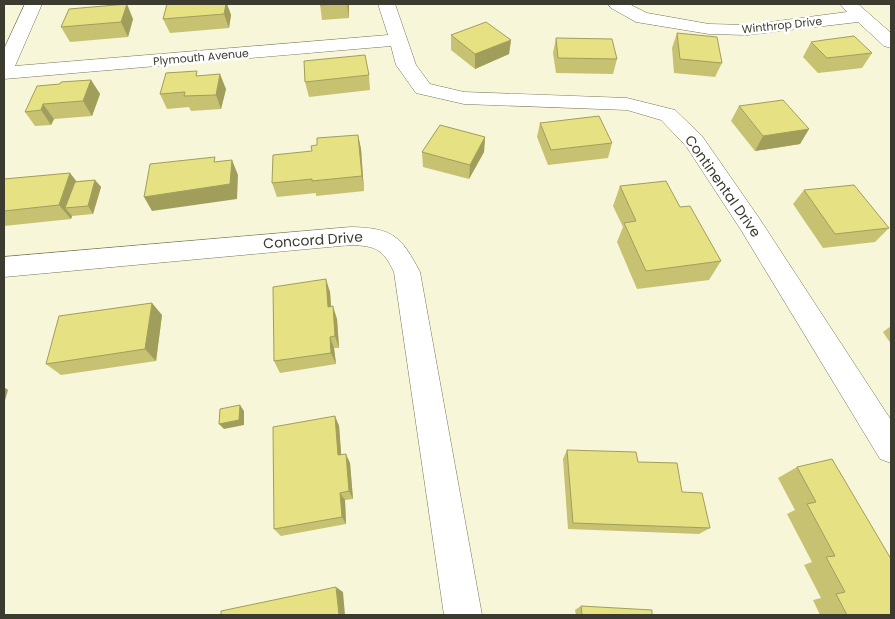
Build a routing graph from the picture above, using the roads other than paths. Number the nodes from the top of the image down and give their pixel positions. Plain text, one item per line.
1 (33, 4) edge
2 (387, 4) edge
3 (617, 4) edge
4 (855, 10) edge
5 (398, 40) junction
6 (891, 42) edge
7 (4, 72) edge
8 (4, 268) edge
9 (891, 448) edge
10 (463, 615) edge

1 - 7 street
2 - 5 street, Continental Drive
3 - 4 street, Winthrop Drive
4 - 6 street
5 - 7 street, Plymouth Avenue
5 - 9 street, Continental Drive
8 - 10 street, Concord Drive

